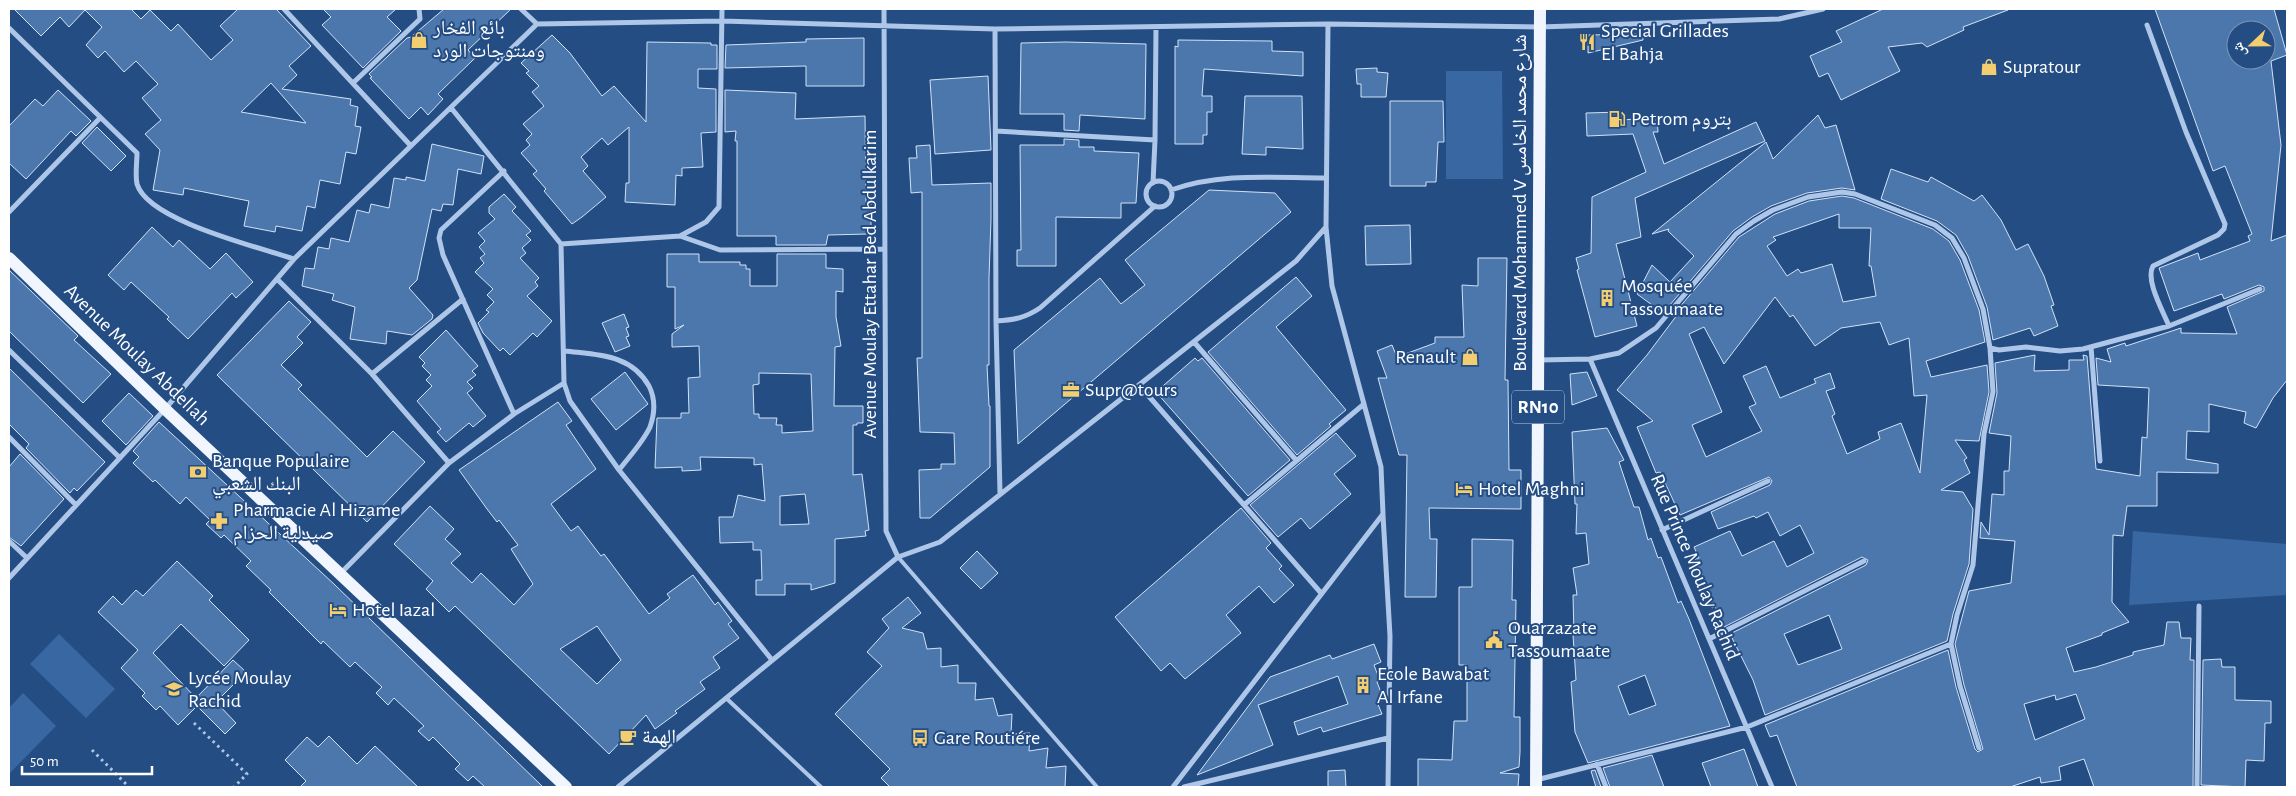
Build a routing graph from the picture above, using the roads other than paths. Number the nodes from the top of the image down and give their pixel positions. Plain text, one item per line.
1 (286, 9) edge
2 (419, 9) edge
3 (522, 9) edge
4 (722, 9) edge
5 (884, 9) edge
6 (1540, 9) edge
7 (1822, 9) edge
8 (722, 21) junction
9 (538, 24) junction
10 (884, 24) junction
11 (1328, 24) junction
12 (2147, 25) dead end
13 (1156, 27) junction
14 (1540, 27) junction
15 (9, 28) edge
16 (996, 29) junction
17 (353, 83) junction
18 (452, 109) junction
19 (100, 118) junction
20 (996, 131) junction
21 (1155, 140) junction
22 (412, 146) junction
23 (504, 171) junction
24 (1326, 178) junction
25 (1154, 182) junction
26 (1171, 190) junction
27 (1155, 206) junction
28 (9, 212) edge
29 (1326, 227) junction
30 (680, 236) junction
31 (562, 244) junction
32 (885, 249) junction
33 (9, 258) edge
34 (294, 259) junction
35 (277, 279) junction
36 (2260, 290) dead end
37 (463, 299) junction
38 (996, 321) junction
39 (2169, 326) junction
40 (1194, 342) junction
41 (2091, 347) junction
42 (1990, 348) junction
43 (9, 350) edge
44 (565, 351) junction
45 (1590, 359) junction
46 (1538, 360) junction
47 (372, 374) junction
48 (564, 383) junction
49 (1139, 385) junction
50 (1364, 404) junction
51 (165, 409) junction
52 (514, 414) junction
53 (9, 437) edge
54 (120, 458) junction
55 (1296, 460) junction
56 (2100, 461) dead end
57 (449, 463) junction
58 (619, 470) junction
59 (1768, 481) dead end
60 (1000, 494) junction
61 (76, 504) junction
62 (1244, 505) junction
63 (1383, 514) junction
64 (1662, 530) junction
65 (9, 541) edge
66 (898, 557) junction
67 (27, 558) junction
68 (1864, 561) dead end
69 (340, 574) junction
70 (9, 578) edge
71 (1321, 593) junction
72 (2200, 606) dead end
73 (1709, 639) junction
74 (1951, 644) junction
75 (772, 660) junction
76 (726, 698) junction
77 (1747, 727) junction
78 (1388, 738) junction
79 (1979, 748) dead end
80 (1597, 764) junction
81 (1536, 783) edge
82 (566, 787) edge
83 (618, 787) edge
84 (821, 787) edge
85 (1097, 787) edge
86 (1173, 787) edge
87 (1184, 787) edge
88 (1388, 787) edge
89 (1606, 787) edge
90 (1772, 787) edge
91 (2198, 787) edge

1 - 17 street
2 - 17 street
3 - 9 street
4 - 8 street
5 - 10 street, Avenue Moulay Ettahar Bed Abdulkarim
6 - 14 main road, Boulevard Mohammed V شارع محمد الخامس / RN10
7 - 14 street
8 - 9 street
8 - 10 street
8 - 30 street
9 - 18 street
10 - 16 street
10 - 32 street, Avenue Moulay Ettahar Bed Abdulkarim
11 - 13 street
11 - 14 street
11 - 24 street
12 - 39 street
13 - 16 street
13 - 21 street
14 - 46 main road, Boulevard Mohammed V شارع محمد الخامس / RN10
15 - 19 street
16 - 20 street
17 - 22 street
18 - 22 street
18 - 23 street
19 - 28 street
19 - 34 street
20 - 21 street
20 - 38 street
21 - 25 street
22 - 34 street
23 - 31 street
23 - 37 street
24 - 26 street
24 - 29 street
25 - 26 street
25 - 27 street
26 - 27 street
27 - 38 street
29 - 40 street
29 - 50 street
30 - 31 street
30 - 32 street
31 - 44 street
32 - 66 street, Avenue Moulay Ettahar Bed Abdulkarim
33 - 51 main road, Avenue Moulay Abdellah
34 - 35 street
35 - 47 street
35 - 51 street
36 - 39 street
37 - 47 street
37 - 52 street
38 - 60 street
39 - 41 street
40 - 49 street
40 - 55 street
41 - 42 street
41 - 56 street
42 - 45 street
42 - 74 street
43 - 54 street
44 - 48 street
44 - 58 street
45 - 46 street
45 - 64 street, Rue Prince Moulay Rachid
46 - 81 main road, Boulevard Mohammed V شارع محمد الخامس / RN10
47 - 57 street
48 - 52 street
48 - 58 street
49 - 60 street
49 - 62 street
50 - 55 street
50 - 63 street
51 - 54 street
51 - 69 main road, Avenue Moulay Abdellah
52 - 57 street
53 - 61 street
54 - 61 street
55 - 62 street
57 - 69 street
58 - 75 street
59 - 64 street
60 - 66 street
61 - 67 street
62 - 71 street
63 - 71 street
63 - 78 street
64 - 73 street, Rue Prince Moulay Rachid
65 - 67 street
66 - 75 street
66 - 85 lane
67 - 70 street
68 - 73 street
69 - 82 main road, Avenue Moulay Abdellah
71 - 86 street
72 - 91 street
73 - 77 street, Rue Prince Moulay Rachid
74 - 77 street
74 - 79 street
75 - 76 street
76 - 83 street
76 - 84 lane
77 - 80 street
77 - 90 street, Rue Prince Moulay Rachid
78 - 87 street
78 - 88 street
80 - 81 street
80 - 89 street

